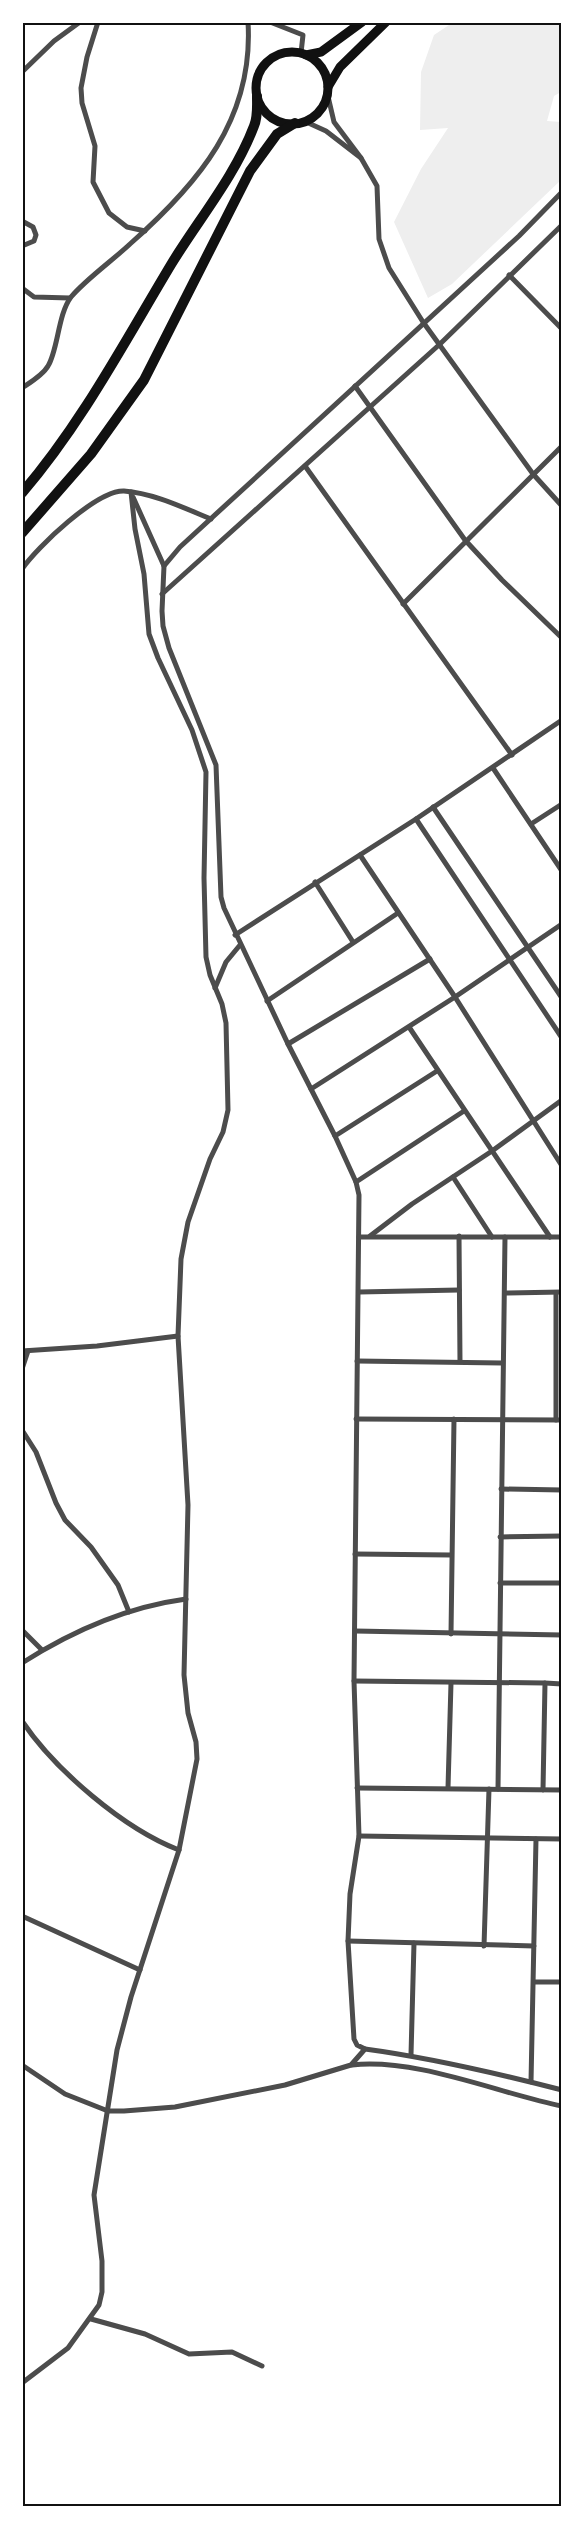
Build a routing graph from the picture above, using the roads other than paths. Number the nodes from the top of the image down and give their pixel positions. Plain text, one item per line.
1 (80, 22) edge
2 (98, 22) edge
3 (248, 22) edge
4 (270, 22) edge
5 (362, 22) edge
6 (386, 22) edge
7 (304, 54) junction
8 (22, 72) edge
9 (327, 90) junction
10 (257, 96) junction
11 (299, 122) junction
12 (361, 158) junction
13 (562, 192) edge
14 (22, 221) edge
15 (562, 225) edge
16 (145, 231) junction
17 (22, 246) edge
18 (509, 275) junction
19 (22, 288) edge
20 (70, 298) junction
21 (423, 322) junction
22 (562, 329) edge
23 (440, 344) junction
24 (355, 386) junction
25 (22, 388) edge
26 (370, 408) junction
27 (562, 446) edge
28 (305, 466) junction
29 (533, 474) junction
30 (131, 492) junction
31 (22, 493) edge
32 (562, 506) edge
33 (211, 519) junction
34 (22, 533) edge
35 (465, 540) junction
36 (164, 566) junction
37 (22, 569) edge
38 (162, 594) junction
39 (403, 604) junction
40 (562, 638) edge
41 (562, 720) edge
42 (512, 755) junction
43 (493, 768) junction
44 (562, 804) edge
45 (433, 807) junction
46 (416, 819) junction
47 (531, 824) junction
48 (360, 855) junction
49 (562, 871) edge
50 (315, 882) junction
51 (398, 913) junction
52 (562, 924) edge
53 (235, 934) junction
54 (353, 942) junction
55 (240, 945) junction
56 (527, 948) junction
57 (430, 959) junction
58 (510, 959) junction
59 (215, 988) junction
60 (455, 997) junction
61 (562, 998) edge
62 (267, 1001) junction
63 (409, 1027) junction
64 (562, 1038) edge
65 (288, 1044) junction
66 (437, 1072) junction
67 (311, 1089) junction
68 (562, 1100) edge
69 (464, 1111) junction
70 (532, 1121) junction
71 (335, 1136) junction
72 (492, 1151) junction
73 (562, 1166) edge
74 (453, 1177) junction
75 (356, 1182) junction
76 (370, 1236) junction
77 (459, 1236) junction
78 (360, 1237) junction
79 (492, 1237) junction
80 (550, 1237) junction
81 (562, 1237) edge
82 (505, 1238) junction
83 (459, 1290) junction
84 (359, 1292) junction
85 (559, 1292) edge
86 (505, 1293) junction
87 (178, 1336) junction
88 (25, 1351) edge
89 (357, 1361) junction
90 (460, 1361) junction
91 (502, 1362) junction
92 (22, 1369) edge
93 (22, 1412) edge
94 (503, 1418) junction
95 (356, 1419) junction
96 (454, 1419) junction
97 (559, 1420) edge
98 (22, 1423) edge
99 (22, 1430) edge
100 (501, 1489) junction
101 (562, 1490) edge
102 (562, 1536) edge
103 (500, 1537) junction
104 (355, 1554) junction
105 (451, 1555) junction
106 (500, 1583) junction
107 (562, 1583) edge
108 (186, 1600) junction
109 (129, 1612) junction
110 (22, 1630) edge
111 (355, 1631) junction
112 (451, 1634) junction
113 (499, 1635) junction
114 (562, 1635) edge
115 (42, 1650) junction
116 (22, 1663) edge
117 (354, 1681) junction
118 (451, 1683) junction
119 (545, 1683) junction
120 (498, 1684) junction
121 (562, 1684) edge
122 (22, 1720) edge
123 (357, 1788) junction
124 (448, 1788) junction
125 (489, 1789) junction
126 (498, 1789) junction
127 (543, 1790) junction
128 (562, 1790) edge
129 (359, 1836) junction
130 (488, 1838) junction
131 (536, 1839) junction
132 (562, 1839) edge
133 (179, 1850) junction
134 (22, 1916) edge
135 (348, 1941) junction
136 (414, 1943) junction
137 (484, 1946) junction
138 (534, 1946) junction
139 (140, 1970) junction
140 (534, 1982) junction
141 (562, 1982) edge
142 (365, 2049) junction
143 (410, 2055) junction
144 (22, 2065) edge
145 (352, 2065) junction
146 (531, 2082) junction
147 (562, 2090) edge
148 (562, 2106) edge
149 (108, 2111) junction
150 (91, 2319) junction
151 (262, 2366) dead end
152 (22, 2383) edge

1 - 8 street
2 - 16 street
3 - 16 street
4 - 7 street
5 - 7 highway
6 - 9 highway
7 - 9 highway
7 - 10 highway
9 - 11 highway
9 - 12 street
10 - 11 highway
10 - 31 highway
11 - 12 street
11 - 34 highway
12 - 21 street
13 - 21 street
14 - 17 street
15 - 18 street
16 - 20 street
18 - 22 street
18 - 23 street
19 - 20 street
20 - 25 street
21 - 23 street
21 - 24 street
23 - 26 street
23 - 29 street
24 - 26 street
24 - 33 street
26 - 28 street
26 - 35 street
27 - 29 street
28 - 38 street
28 - 39 street
29 - 32 street
29 - 35 street
30 - 33 street
30 - 36 street
30 - 37 street
30 - 59 street
33 - 36 street
35 - 39 street
35 - 40 street
36 - 38 street
38 - 53 street
39 - 42 street
41 - 42 street
42 - 43 street
43 - 45 street
43 - 47 street
44 - 47 street
45 - 46 street
45 - 56 street
46 - 48 street
46 - 58 street
47 - 49 street
48 - 50 street
48 - 51 street
50 - 53 street
50 - 54 street
51 - 54 street
51 - 57 street
52 - 56 street
53 - 55 street
54 - 62 street
55 - 59 street
55 - 62 street
56 - 58 street
56 - 61 street
57 - 60 street
57 - 65 street
58 - 60 street
58 - 64 street
59 - 87 street
60 - 63 street
60 - 70 street
62 - 65 street
63 - 66 street
63 - 67 street
65 - 67 street
66 - 69 street
66 - 71 street
67 - 71 street
68 - 70 street
69 - 72 street
69 - 75 street
70 - 72 street
70 - 73 street
71 - 75 street
72 - 74 street
72 - 80 street
74 - 76 street
74 - 79 street
75 - 78 street
76 - 77 street
76 - 78 street
77 - 79 street
77 - 83 street
78 - 84 street
79 - 82 street
80 - 81 street
80 - 82 street
82 - 86 street
83 - 84 street
83 - 90 street
84 - 89 street
85 - 86 street
85 - 97 street
86 - 91 street
87 - 88 street
87 - 108 street
88 - 92 street
89 - 90 street
89 - 95 street
90 - 91 street
91 - 94 street
93 - 98 street
94 - 96 street
94 - 97 street
94 - 100 street
95 - 96 street
95 - 104 street
96 - 105 street
99 - 109 street
100 - 101 street
100 - 103 street
102 - 103 street
103 - 106 street
104 - 105 street
104 - 111 street
105 - 112 street
106 - 107 street
106 - 113 street
108 - 109 street
108 - 133 street
109 - 115 street
110 - 115 street
111 - 112 street
111 - 117 street
112 - 113 street
113 - 114 street
113 - 120 street
115 - 116 street
117 - 118 street
117 - 123 street
118 - 120 street
118 - 124 street
119 - 120 street
119 - 121 street
119 - 127 street
120 - 126 street
122 - 133 street
123 - 124 street
123 - 129 street
124 - 125 street
125 - 126 street
125 - 130 street
126 - 127 street
127 - 128 street
129 - 130 street
129 - 135 street
130 - 131 street
130 - 137 street
131 - 132 street
131 - 138 street
133 - 139 street
134 - 139 street
135 - 136 street
135 - 142 street
136 - 137 street
136 - 143 street
137 - 138 street
138 - 140 street
139 - 149 street
140 - 141 street
140 - 146 street
142 - 143 street
142 - 145 street
143 - 146 street
144 - 149 street
145 - 148 street
145 - 149 street
146 - 147 street
149 - 150 street
150 - 151 street
150 - 152 street

